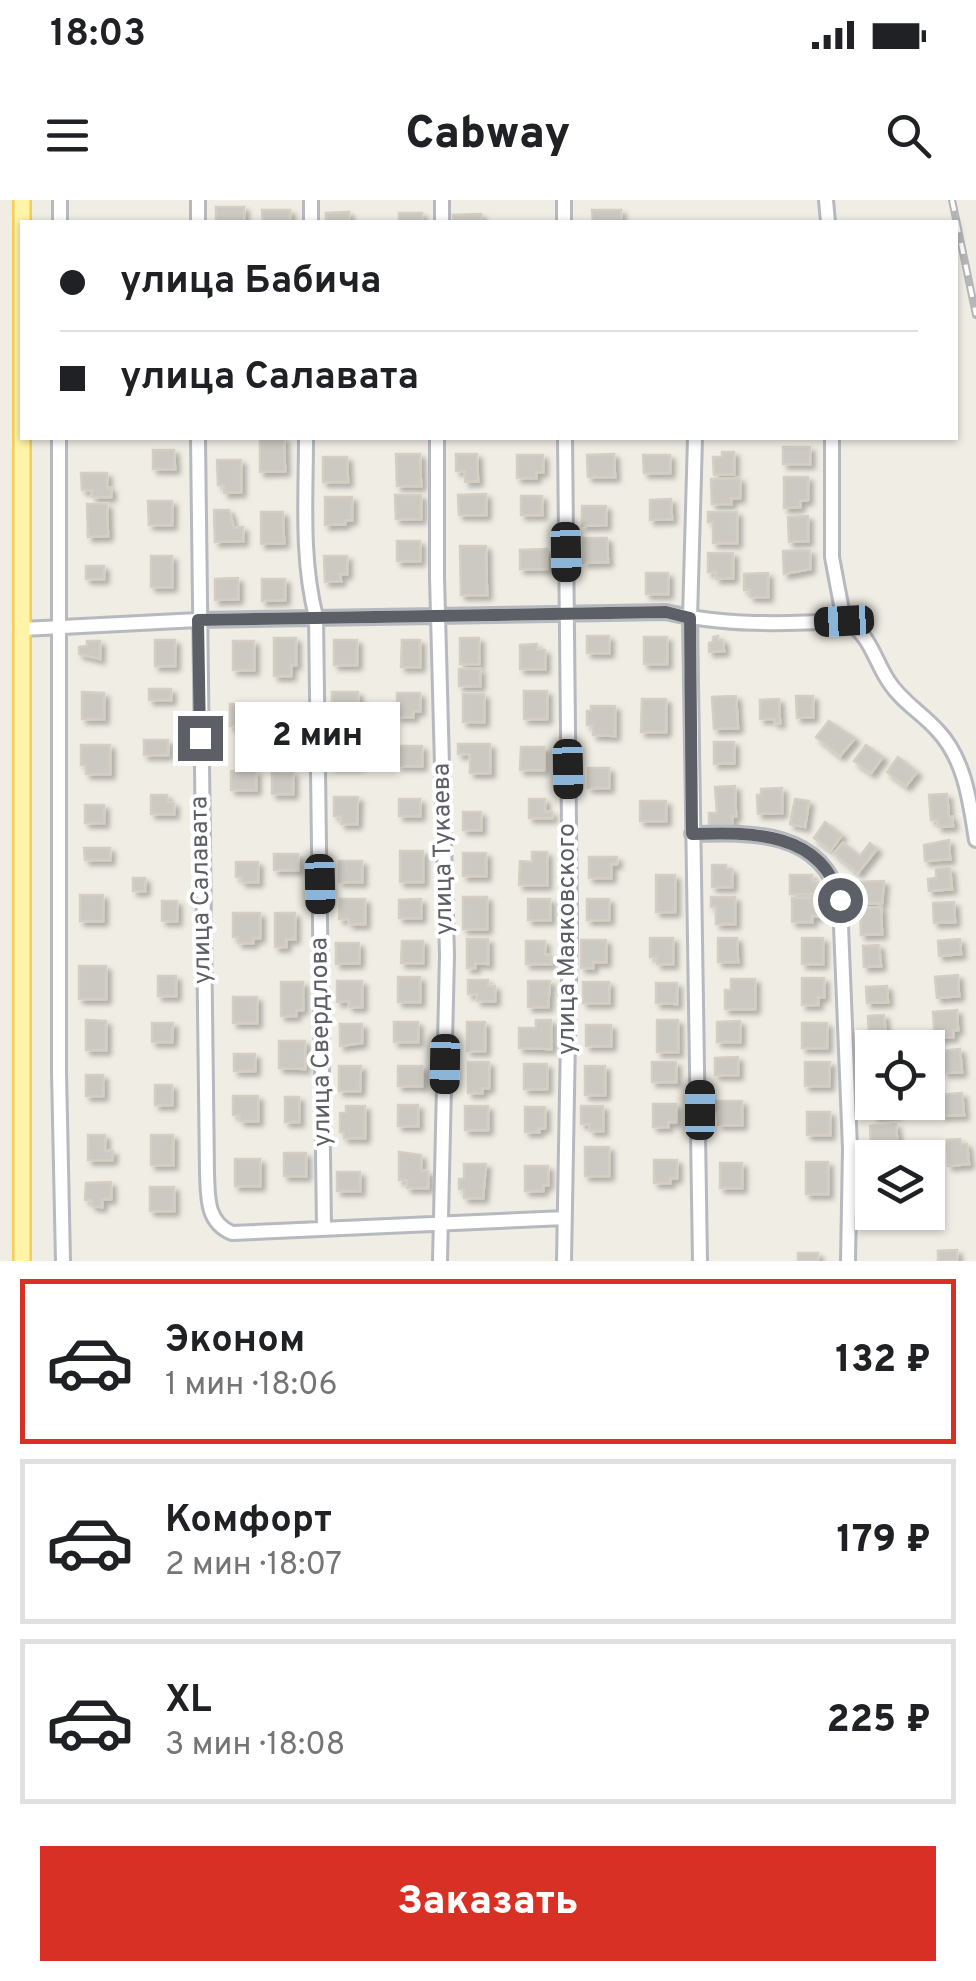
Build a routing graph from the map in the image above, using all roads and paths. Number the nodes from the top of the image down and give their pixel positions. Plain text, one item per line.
1 (22, 440) edge
2 (59, 440) edge
3 (198, 440) edge
4 (306, 440) edge
5 (437, 440) edge
6 (565, 440) edge
7 (695, 440) edge
8 (832, 440) edge
9 (566, 613) junction
10 (438, 616) junction
11 (316, 617) junction
12 (690, 618) junction
13 (198, 620) junction
14 (844, 621) junction
15 (60, 627) junction
16 (22, 629) junction
17 (692, 834) junction
18 (976, 840) edge
19 (564, 1218) junction
20 (439, 1222) junction
21 (324, 1228) junction
22 (22, 1261) edge
23 (63, 1261) edge
24 (440, 1261) edge
25 (564, 1261) edge
26 (700, 1261) edge
27 (848, 1261) edge

1 - 16 main road
2 - 15 street
3 - 13 street, улица Салавата
4 - 11 street, улица Свердлова
5 - 10 street, улица Тукаева
6 - 9 street, улица Маяковского
7 - 12 street
8 - 14 street
9 - 10 street
9 - 12 street
9 - 19 street, улица Маяковского
10 - 11 street
10 - 20 street, улица Тукаева
11 - 13 street
11 - 21 street, улица Свердлова
12 - 14 street
12 - 17 street
13 - 15 street
13 - 21 street, улица Салавата
14 - 18 street
15 - 16 street
15 - 23 street
16 - 22 main road
17 - 26 street
17 - 27 street
19 - 20 street
19 - 25 street, улица Маяковского
20 - 21 street
20 - 24 street, улица Тукаева

